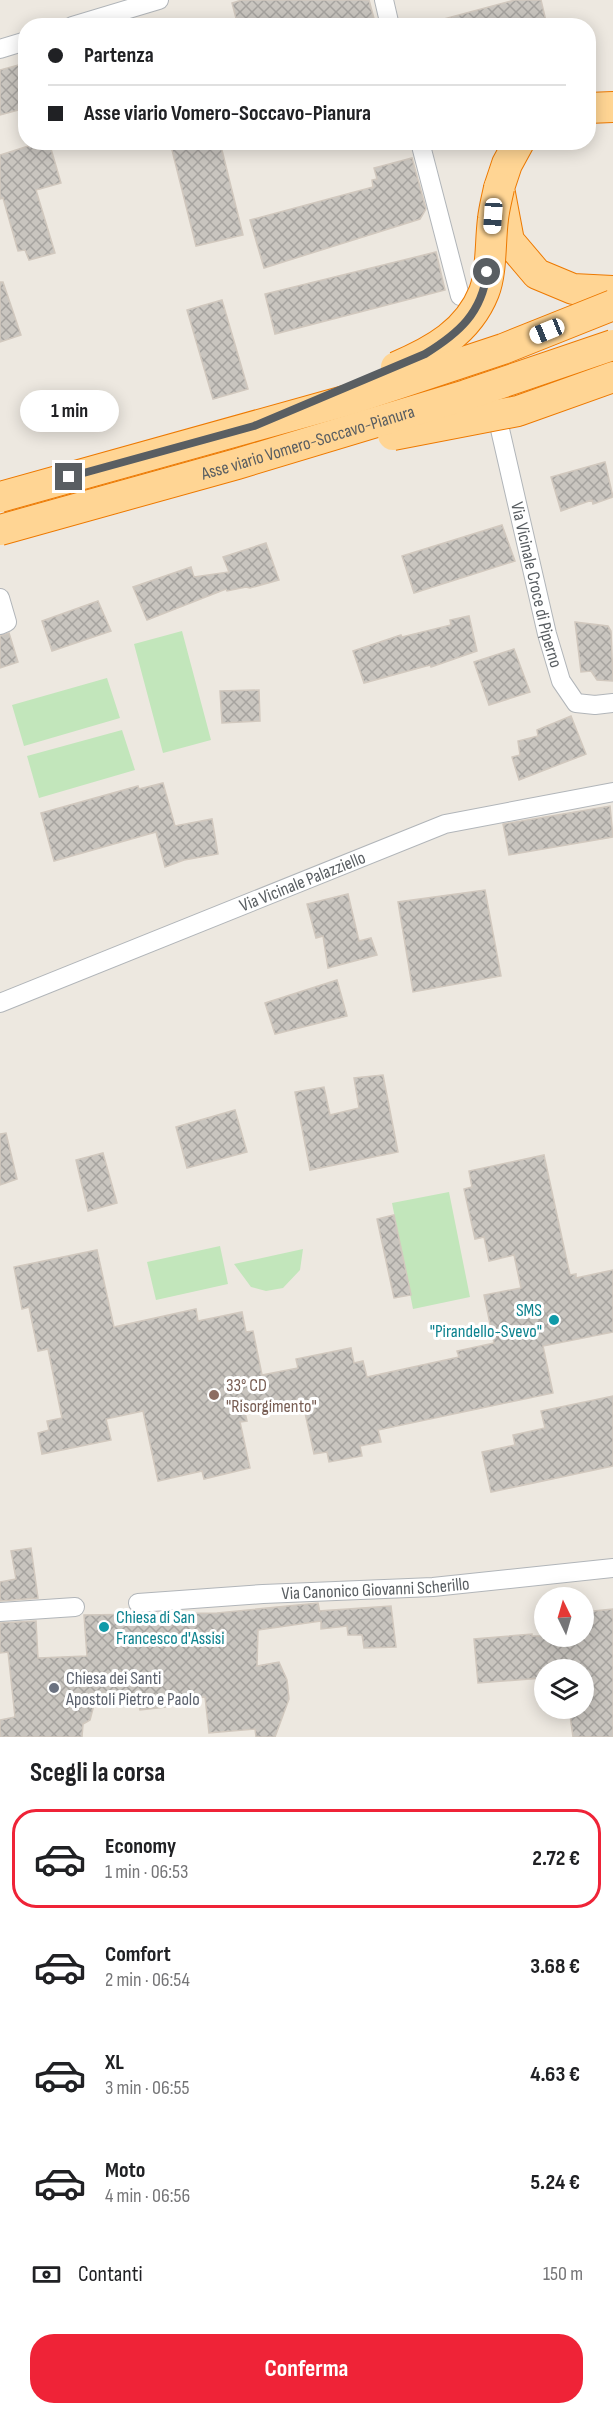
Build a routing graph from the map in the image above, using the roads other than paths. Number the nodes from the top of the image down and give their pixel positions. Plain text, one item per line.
1 (159, 0) edge
2 (384, 0) edge
3 (99, 18) edge
4 (388, 18) edge
5 (18, 43) edge
6 (0, 49) edge
7 (613, 107) edge
8 (596, 108) edge
9 (422, 150) edge
10 (515, 150) edge
11 (499, 188) junction
12 (613, 291) edge
13 (460, 296) dead end
14 (613, 305) edge
15 (613, 345) edge
16 (613, 377) edge
17 (499, 425) dead end
18 (254, 426) junction
19 (237, 464) junction
20 (0, 497) edge
21 (0, 530) edge
22 (0, 598) edge
23 (0, 625) edge
24 (613, 704) edge
25 (613, 792) edge
26 (0, 1003) edge
27 (613, 1568) edge
28 (138, 1603) dead end
29 (75, 1607) dead end
30 (0, 1612) edge

1 - 3 street
2 - 4 street
5 - 6 street
7 - 8 highway
9 - 13 street
10 - 11 highway
11 - 12 highway
11 - 18 highway, bridge
14 - 18 highway, Asse viario Vomero-Soccavo-Pianura, bridge
15 - 19 highway, Asse viario Vomero-Soccavo-Pianura, bridge
16 - 19 highway, bridge
17 - 24 street, Via Vicinale Croce di Piperno
18 - 20 highway, Asse viario Vomero-Soccavo-Pianura, bridge
19 - 21 highway, Asse viario Vomero-Soccavo-Pianura, bridge
22 - 23 street
25 - 26 street, Via Vicinale Palazziello
27 - 28 street, Via Canonico Giovanni Scherillo
29 - 30 street

